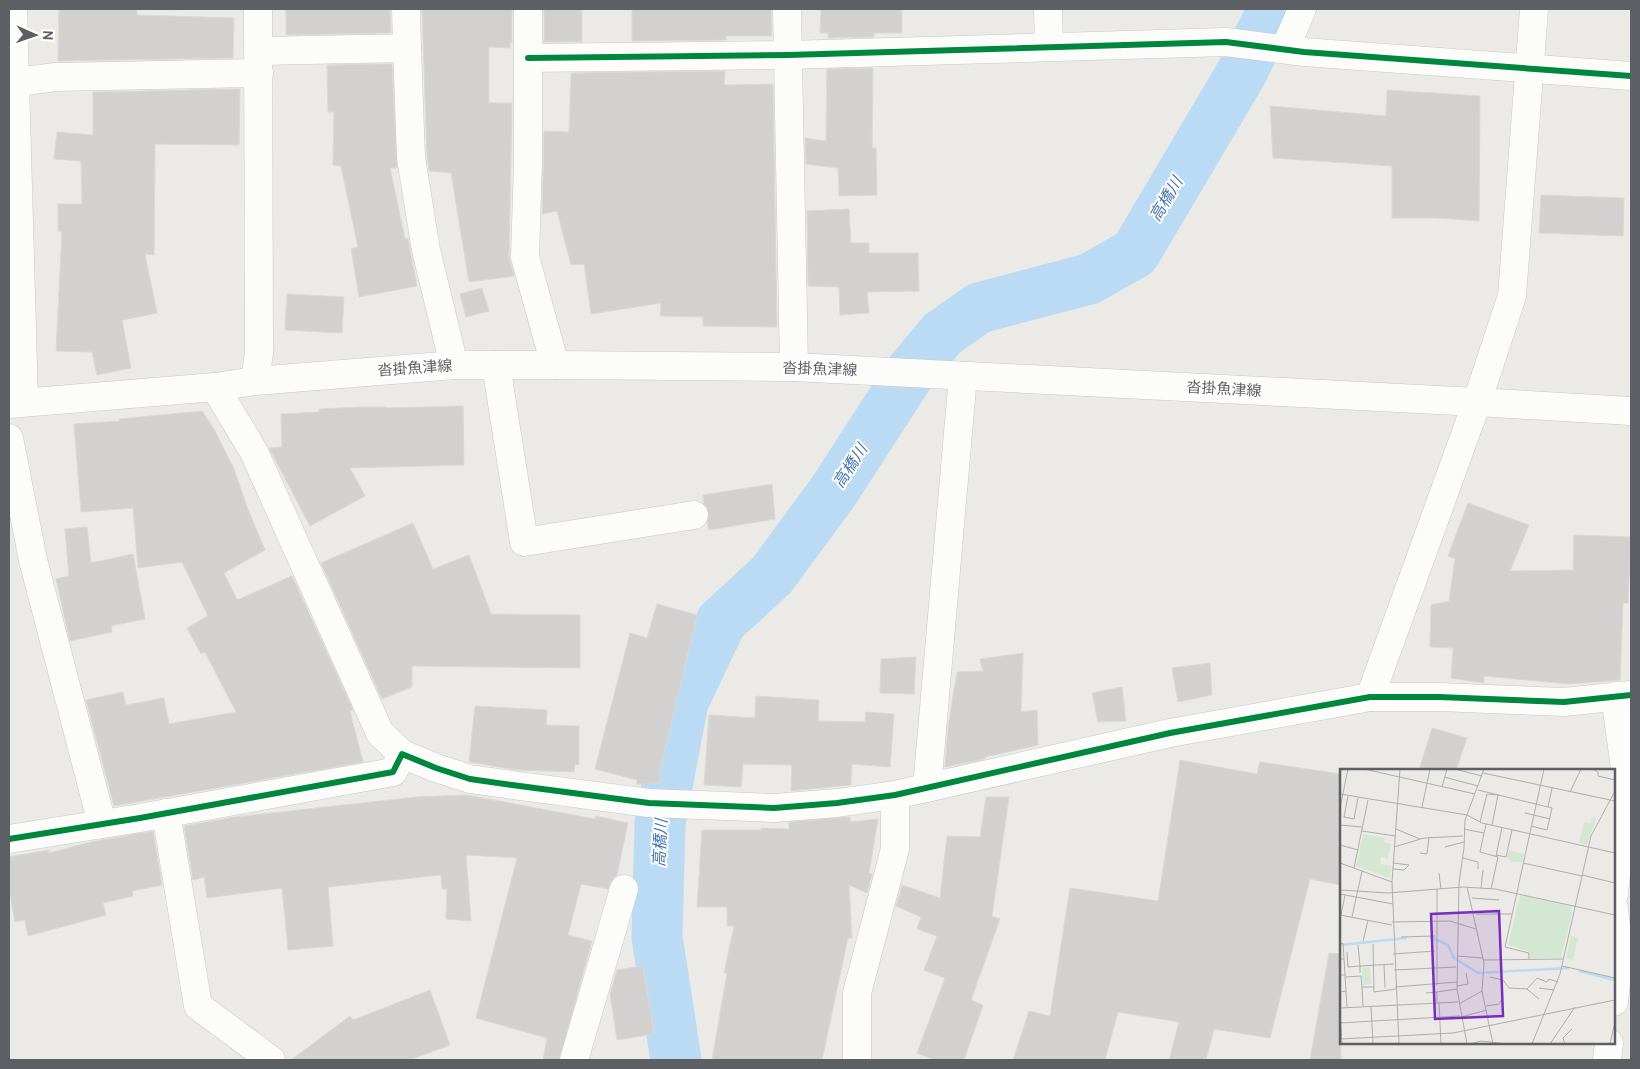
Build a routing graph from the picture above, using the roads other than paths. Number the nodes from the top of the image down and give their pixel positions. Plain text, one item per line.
1 (13, 9) edge
2 (258, 9) edge
3 (406, 9) edge
4 (528, 9) edge
5 (787, 9) edge
6 (1048, 9) edge
7 (1302, 9) edge
8 (1534, 9) edge
9 (1049, 47) junction
10 (407, 48) junction
11 (1285, 49) junction
12 (788, 54) junction
13 (528, 58) junction
14 (259, 62) junction
15 (1530, 69) junction
16 (1631, 76) edge
17 (12, 83) edge
18 (454, 365) junction
19 (496, 365) junction
20 (555, 365) junction
21 (794, 367) junction
22 (963, 376) junction
23 (255, 381) junction
24 (215, 387) junction
25 (1477, 402) junction
26 (16, 403) edge
27 (1631, 412) edge
28 (9, 438) edge
29 (694, 515) dead end
30 (1623, 695) edge
31 (1370, 697) junction
32 (402, 754) junction
33 (927, 788) junction
34 (895, 795) junction
35 (166, 813) junction
36 (102, 824) junction
37 (9, 839) edge
38 (1615, 884) edge
39 (624, 889) dead end
40 (1615, 917) edge
41 (1615, 992) edge
42 (1609, 1044) edge
43 (271, 1060) edge
44 (574, 1060) edge
45 (857, 1060) edge
46 (1607, 1060) edge

1 - 17 street
2 - 14 street
3 - 10 street
4 - 13 street
5 - 12 street
6 - 9 street
7 - 11 street
8 - 15 street
9 - 11 street
9 - 12 street
10 - 14 street
10 - 18 street
11 - 15 street
12 - 13 street
12 - 21 street
13 - 20 street
14 - 17 street
14 - 23 street
15 - 16 street
15 - 25 street
17 - 26 street
18 - 19 street, 沓掛魚津線
18 - 23 street, 沓掛魚津線
19 - 20 street, 沓掛魚津線
19 - 29 street
20 - 21 street, 沓掛魚津線
21 - 22 street, 沓掛魚津線
22 - 25 street, 沓掛魚津線
22 - 33 street
23 - 24 street, 沓掛魚津線
24 - 26 street, 沓掛魚津線
24 - 32 street
25 - 27 street, 沓掛魚津線
25 - 31 street
28 - 36 street
30 - 31 street
30 - 38 street
31 - 33 street
32 - 34 street
32 - 35 street
33 - 34 street
34 - 45 street
35 - 36 street
35 - 43 street
36 - 37 street
39 - 44 street
40 - 41 street
42 - 46 street

